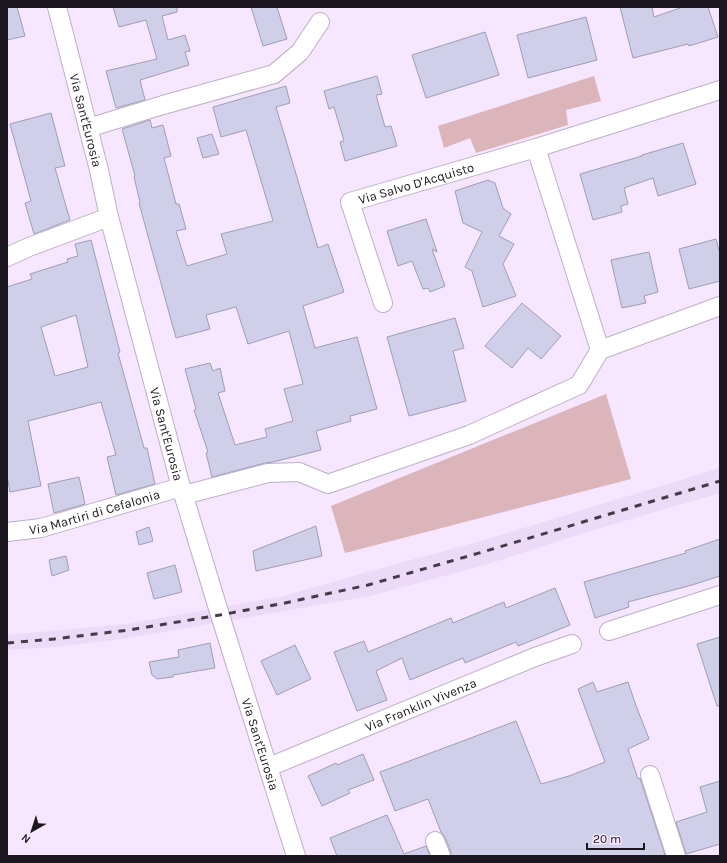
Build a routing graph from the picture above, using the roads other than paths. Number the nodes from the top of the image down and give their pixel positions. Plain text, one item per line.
1 (57, 7) edge
2 (320, 22) dead end
3 (720, 90) edge
4 (88, 128) junction
5 (536, 148) junction
6 (109, 217) junction
7 (7, 257) edge
8 (383, 303) dead end
9 (720, 306) edge
10 (600, 350) junction
11 (183, 491) junction
12 (7, 532) edge
13 (720, 595) edge
14 (609, 631) dead end
15 (572, 644) dead end
16 (269, 767) junction
17 (650, 775) dead end
18 (296, 856) edge
19 (676, 856) edge

1 - 4 street, Via Sant'Eurosia
2 - 4 street
3 - 5 street, Via Salvo D'Acquisto
4 - 6 street, Via Sant'Eurosia
5 - 8 street, Via Salvo D'Acquisto
5 - 10 street
6 - 7 street
6 - 11 street, Via Sant'Eurosia
9 - 10 street
10 - 11 street, Via Martiri di Cefalonia
11 - 12 street, Via Martiri di Cefalonia
11 - 16 street, Via Sant'Eurosia
13 - 14 street
15 - 16 street, Via Franklin Vivenza
16 - 18 street, Via Sant'Eurosia
17 - 19 street

